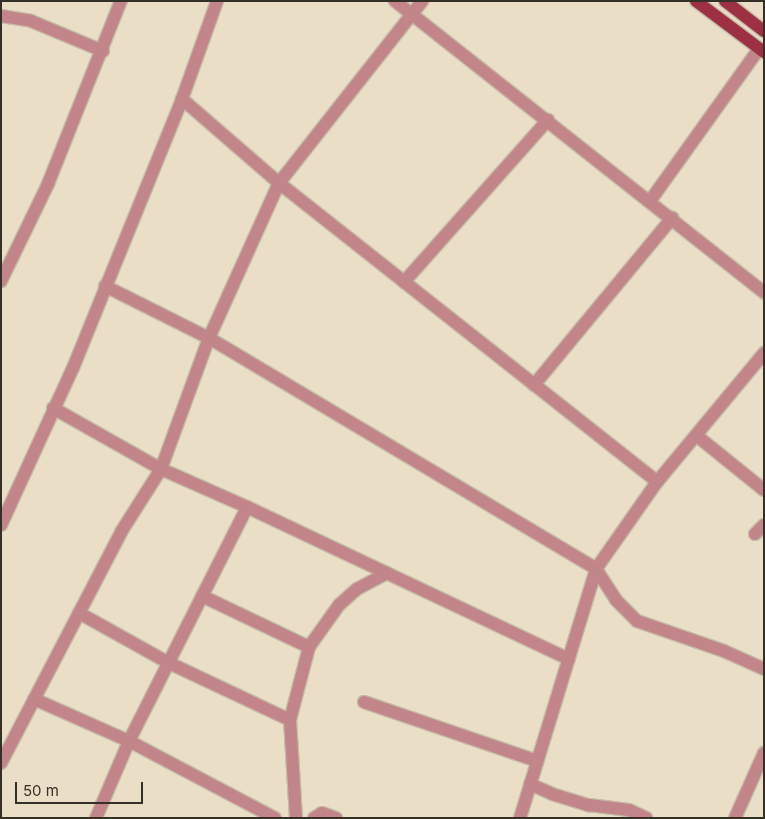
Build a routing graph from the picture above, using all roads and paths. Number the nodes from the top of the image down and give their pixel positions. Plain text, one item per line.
1 (121, 1) edge
2 (217, 1) edge
3 (395, 1) edge
4 (422, 1) edge
5 (696, 1) edge
6 (725, 1) edge
7 (412, 14) junction
8 (1, 16) edge
9 (764, 31) edge
10 (103, 51) junction
11 (762, 51) edge
12 (182, 100) junction
13 (548, 120) junction
14 (280, 183) junction
15 (650, 201) junction
16 (672, 218) junction
17 (1, 280) edge
18 (404, 282) junction
19 (105, 286) junction
20 (764, 292) edge
21 (209, 338) junction
22 (764, 353) edge
23 (534, 385) junction
24 (53, 408) junction
25 (697, 436) junction
26 (161, 469) junction
27 (657, 482) junction
28 (764, 490) edge
29 (247, 507) junction
30 (1, 526) edge
31 (596, 569) junction
32 (387, 573) junction
33 (202, 596) junction
34 (79, 613) junction
35 (309, 647) junction
36 (569, 659) junction
37 (169, 663) junction
38 (764, 670) edge
39 (34, 700) junction
40 (364, 702) dead end
41 (290, 720) junction
42 (129, 741) junction
43 (764, 753) edge
44 (537, 761) junction
45 (1, 763) edge
46 (530, 784) junction
47 (96, 818) edge
48 (275, 818) edge
49 (296, 818) edge
50 (314, 818) edge
51 (336, 818) edge
52 (520, 818) edge
53 (646, 818) edge
54 (735, 818) edge

1 - 10 street
2 - 12 street
3 - 7 street
4 - 7 street
5 - 11 main road
6 - 9 main road
7 - 13 street
7 - 14 street
8 - 10 street
10 - 17 street
11 - 15 street
12 - 14 street
12 - 19 street
13 - 15 street
13 - 18 street
14 - 18 street
14 - 21 street
15 - 16 street
16 - 20 street
16 - 23 street
18 - 23 street
19 - 21 street
19 - 24 street
21 - 26 street
21 - 31 street
22 - 25 street
23 - 27 street
24 - 26 street
24 - 30 street
25 - 27 street
25 - 28 street
26 - 29 street
26 - 34 street
27 - 31 street
29 - 32 street
29 - 33 street
31 - 36 street
31 - 38 street
32 - 35 street
32 - 36 street
33 - 35 street
33 - 37 street
34 - 37 street
34 - 39 street
35 - 41 street
36 - 44 street
37 - 41 street
37 - 42 street
39 - 42 street
39 - 45 street
40 - 44 street
41 - 49 street
42 - 47 street
42 - 48 street
43 - 54 street
44 - 46 street
46 - 52 street
46 - 53 street
50 - 51 street

